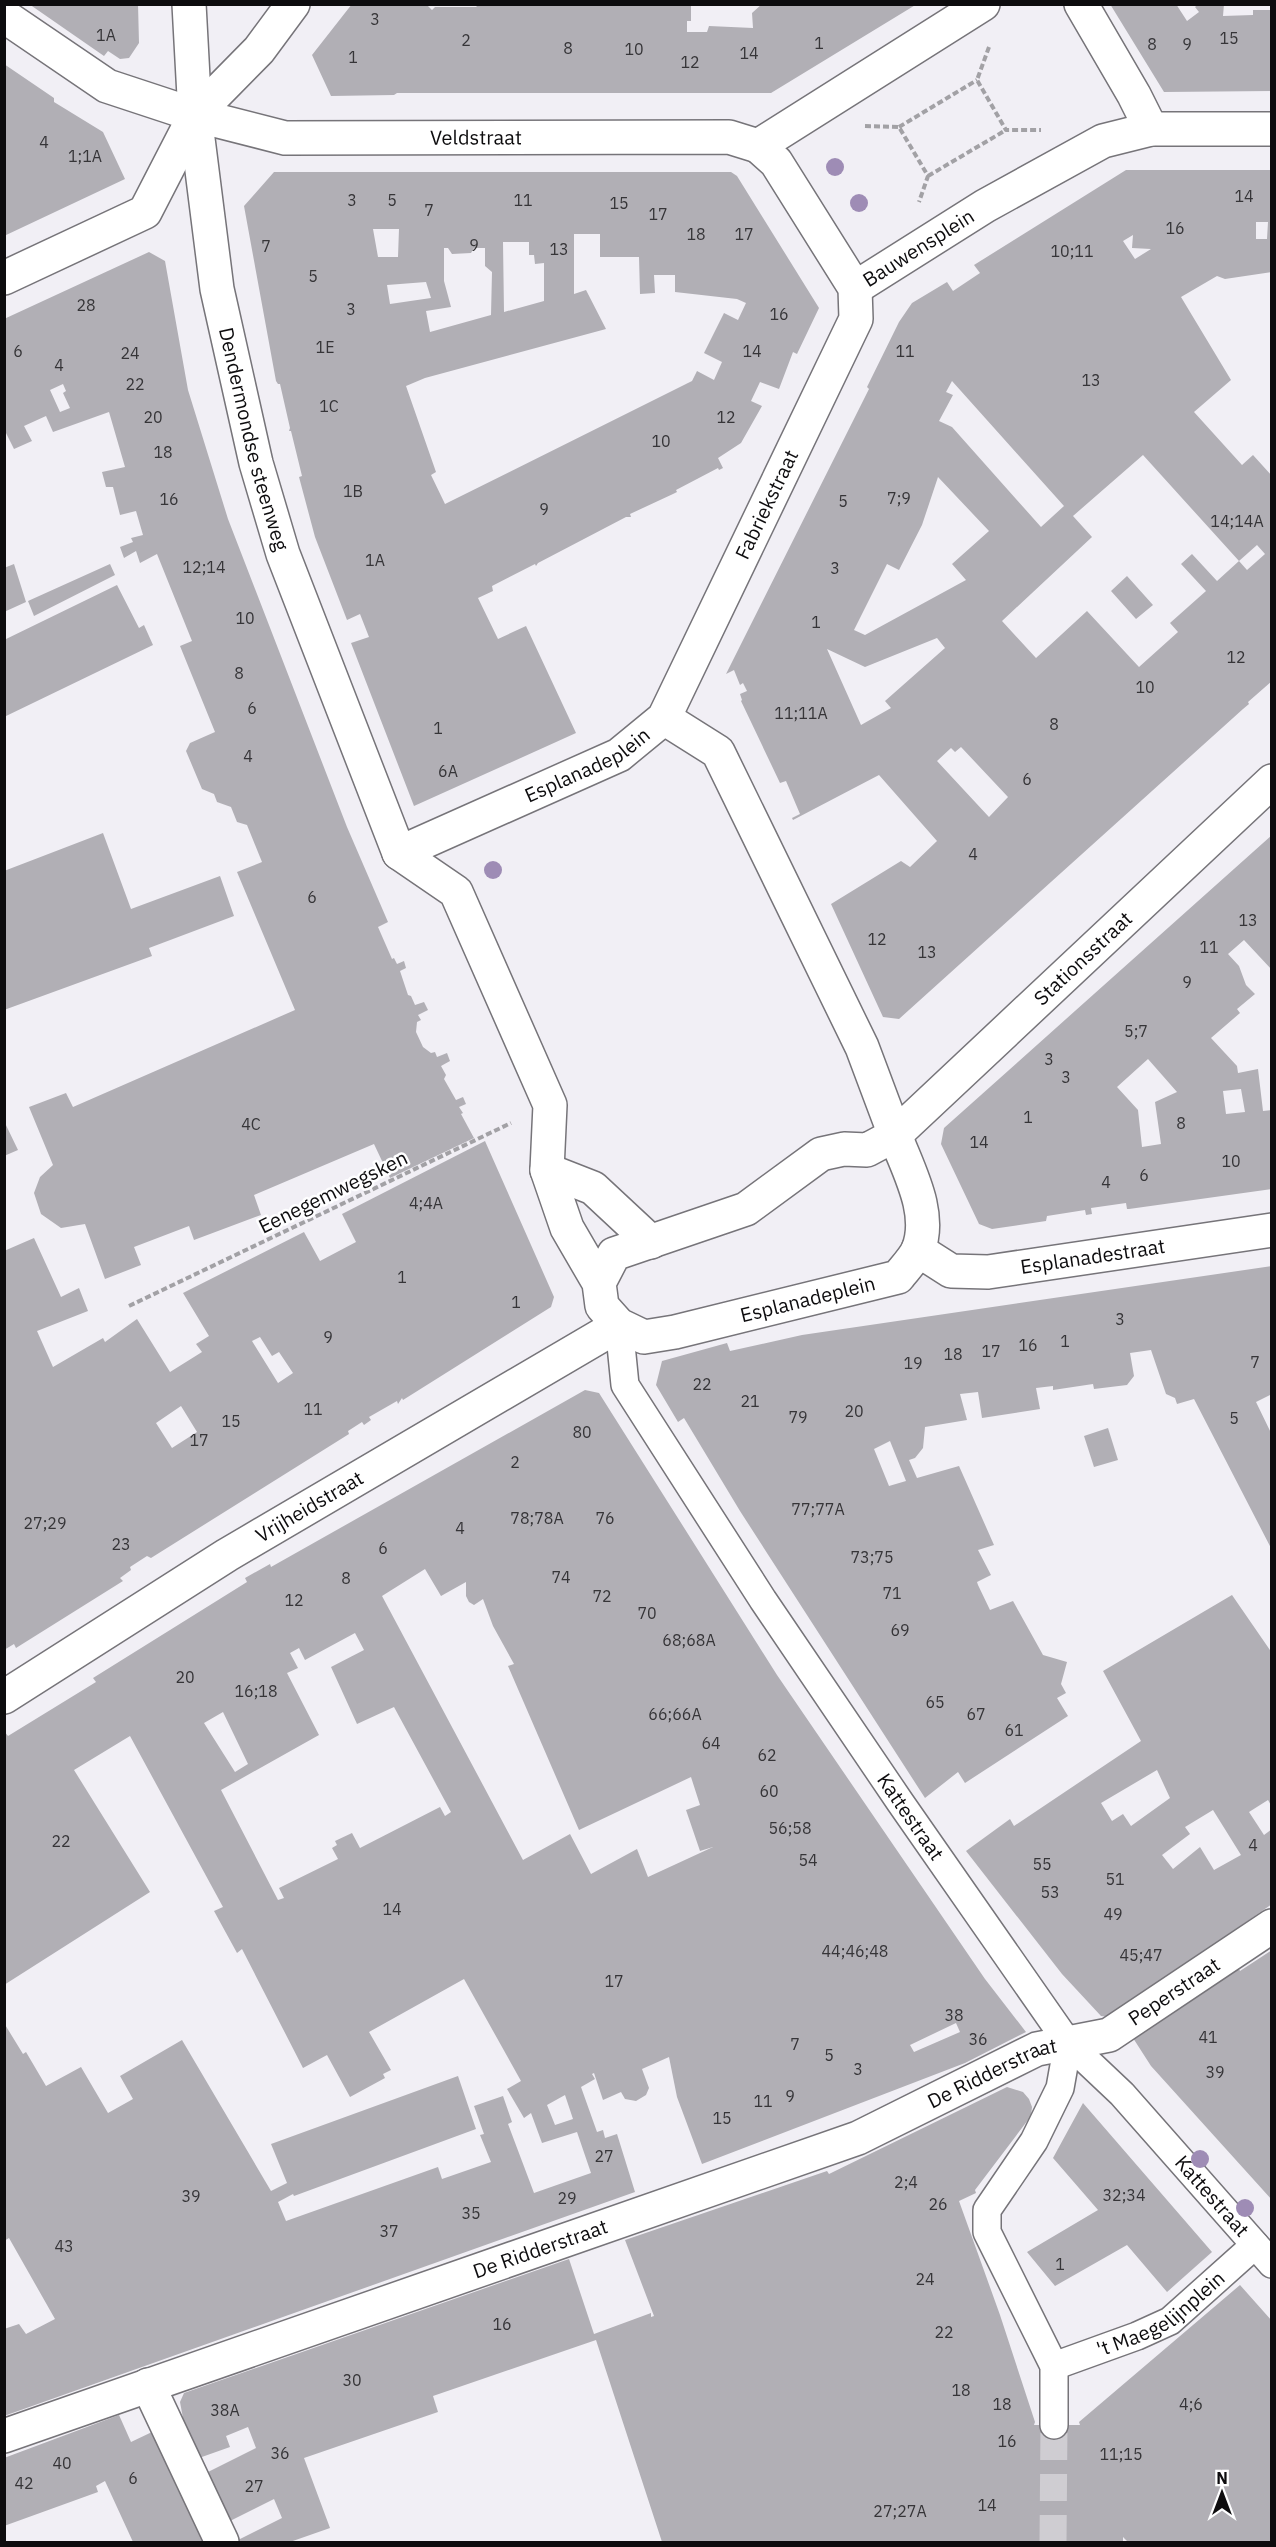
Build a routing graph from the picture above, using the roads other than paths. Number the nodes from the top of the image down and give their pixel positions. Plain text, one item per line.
1 (189, 4) edge
2 (293, 4) edge
3 (983, 4) edge
4 (1081, 4) edge
5 (4, 16) edge
6 (195, 115) junction
7 (1151, 129) junction
8 (1272, 129) edge
9 (758, 146) junction
10 (4, 278) edge
11 (855, 288) junction
12 (664, 718) junction
13 (1272, 781) edge
14 (399, 852) junction
15 (896, 1135) junction
16 (547, 1170) junction
17 (1272, 1230) edge
18 (651, 1242) junction
19 (918, 1250) junction
20 (599, 1283) junction
21 (619, 1325) junction
22 (4, 1697) edge
23 (1272, 1926) edge
24 (1068, 2043) junction
25 (1263, 2254) edge
26 (1054, 2366) junction
27 (148, 2385) junction
28 (1054, 2425) tunnel mouth
29 (4, 2436) edge
30 (222, 2542) edge

1 - 6 street, Dendermondse steenweg
2 - 6 street
3 - 9 street
4 - 7 street
5 - 6 street, Veldstraat
6 - 9 street, Veldstraat
6 - 10 street
6 - 14 street, Dendermondse steenweg
7 - 8 street, Bauwensplein
7 - 11 street, Bauwensplein
9 - 11 street, Bauwensplein
11 - 12 street, Fabriekstraat
12 - 14 street, Esplanadeplein
12 - 15 street, Esplanadeplein
13 - 15 street, Stationsstraat
14 - 16 street
15 - 18 street
15 - 19 street, Esplanadeplein
16 - 18 street
16 - 20 street
17 - 19 street, Esplanadestraat
18 - 20 street
19 - 21 street, Esplanadeplein
20 - 21 street
21 - 22 street, Vrijheidstraat
21 - 24 street, Kattestraat
23 - 24 street, Peperstraat
24 - 25 street, Kattestraat
24 - 26 street
24 - 27 street, De Ridderstraat
25 - 26 street, 't Maegelijnplein
26 - 28 street
27 - 29 street, De Ridderstraat
27 - 30 street

